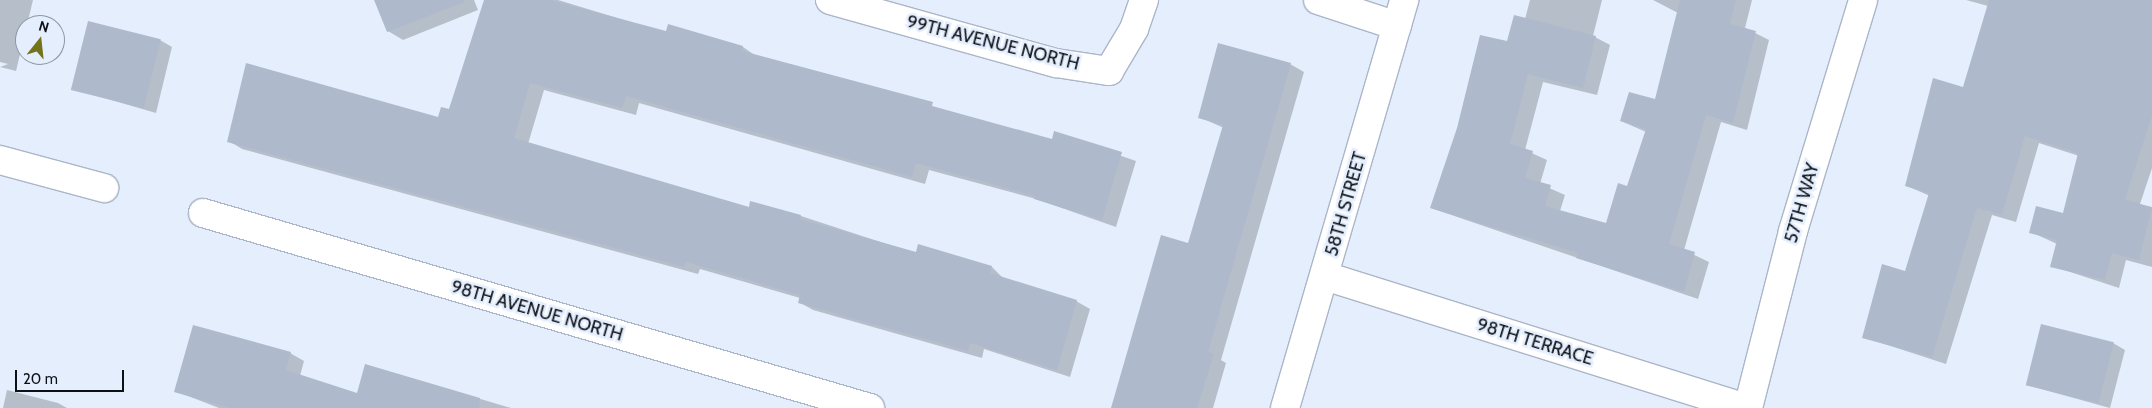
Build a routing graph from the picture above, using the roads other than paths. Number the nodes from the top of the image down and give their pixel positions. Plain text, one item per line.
1 (830, 0) edge
2 (1144, 0) edge
3 (1318, 0) edge
4 (1863, 0) edge
5 (1401, 13) edge
6 (0, 160) edge
7 (104, 188) dead end
8 (203, 213) dead end
9 (1326, 276) junction
10 (870, 408) edge
11 (1285, 408) edge
12 (1746, 408) edge

1 - 2 street, 99TH AVENUE NORTH
3 - 5 street
4 - 12 street, 57TH WAY
5 - 9 street, 58TH STREET
6 - 7 street
8 - 10 street, 98TH AVENUE NORTH
9 - 11 street, 58TH STREET
9 - 12 street, 98TH TERRACE

